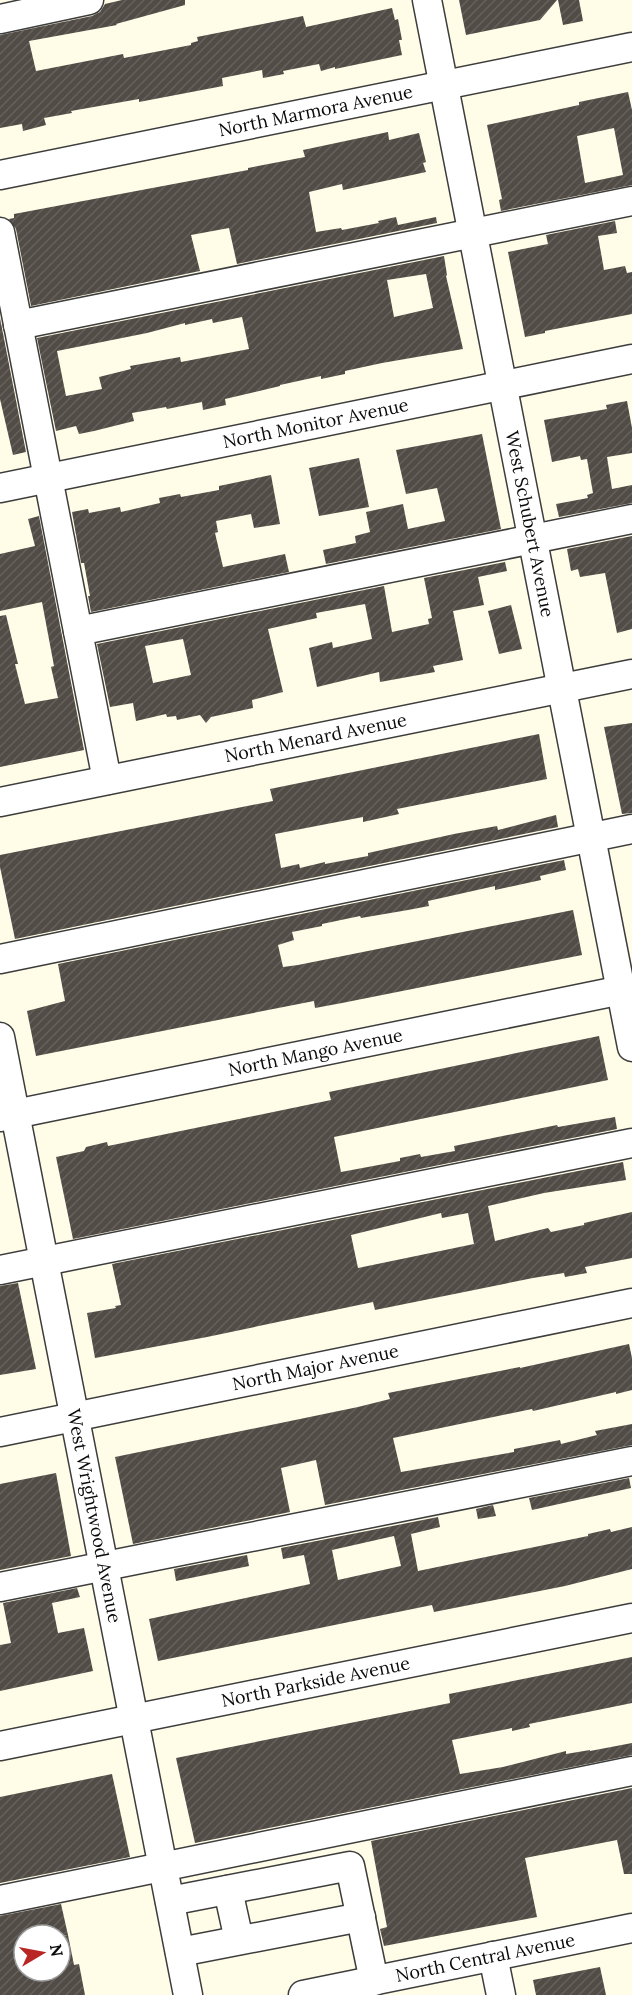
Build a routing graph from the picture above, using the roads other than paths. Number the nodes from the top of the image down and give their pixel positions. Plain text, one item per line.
1 (89, 0) edge
2 (427, 0) edge
3 (0, 19) edge
4 (632, 47) edge
5 (444, 85) junction
6 (0, 175) edge
7 (632, 201) edge
8 (0, 232) edge
9 (473, 233) junction
10 (18, 325) junction
11 (632, 359) edge
12 (503, 385) junction
13 (48, 478) junction
14 (0, 488) edge
15 (632, 519) edge
16 (533, 541) junction
17 (78, 631) junction
18 (632, 674) edge
19 (562, 688) junction
20 (107, 780) junction
21 (0, 802) edge
22 (632, 829) edge
23 (591, 837) junction
24 (0, 959) edge
25 (626, 989) edge
26 (0, 1037) edge
27 (632, 1047) edge
28 (8, 1115) edge
29 (632, 1143) edge
30 (44, 1261) junction
31 (0, 1270) edge
32 (632, 1303) edge
33 (75, 1417) junction
34 (0, 1432) edge
35 (632, 1461) edge
36 (104, 1567) junction
37 (0, 1587) edge
38 (632, 1618) edge
39 (134, 1719) junction
40 (0, 1746) edge
41 (632, 1771) edge
42 (163, 1866) junction
43 (228, 1890) junction
44 (0, 1900) edge
45 (170, 1901) junction
46 (361, 1917) junction
47 (632, 1928) edge
48 (239, 1940) junction
49 (180, 1952) junction
50 (493, 1956) junction
51 (374, 1981) junction
52 (347, 1991) edge
53 (188, 1995) edge
54 (303, 1995) edge
55 (501, 1995) edge

1 - 3 street
2 - 5 street, West Schubert Avenue
4 - 5 street, North Marmora Avenue
5 - 6 street, North Marmora Avenue
5 - 9 street, West Schubert Avenue
7 - 9 street
8 - 10 street
9 - 10 street
9 - 12 street, West Schubert Avenue
10 - 13 street
11 - 12 street, North Monitor Avenue
12 - 13 street, North Monitor Avenue
12 - 16 street, West Schubert Avenue
13 - 14 street, North Monitor Avenue
13 - 17 street
15 - 16 street
16 - 17 street
16 - 19 street, West Schubert Avenue
17 - 20 street
18 - 19 street, North Menard Avenue
19 - 20 street, North Menard Avenue
19 - 23 street, West Schubert Avenue
20 - 21 street, North Menard Avenue
22 - 23 street
23 - 24 street
23 - 25 street, West Schubert Avenue
25 - 27 street, West Schubert Avenue
25 - 28 street, North Mango Avenue
26 - 28 street, West Wrightwood Avenue
28 - 30 street, West Wrightwood Avenue
29 - 30 street
30 - 31 street
30 - 33 street, West Wrightwood Avenue
32 - 33 street, North Major Avenue
33 - 34 street, North Major Avenue
33 - 36 street, West Wrightwood Avenue
35 - 36 street
36 - 37 street
36 - 39 street, West Wrightwood Avenue
38 - 39 street, North Parkside Avenue
39 - 40 street, North Parkside Avenue
39 - 42 street, West Wrightwood Avenue
41 - 42 street
42 - 44 street
42 - 45 street, West Wrightwood Avenue
43 - 45 street
43 - 46 street
43 - 48 street
45 - 49 street, West Wrightwood Avenue
46 - 48 street
46 - 51 street
47 - 50 street, North Central Avenue
48 - 49 street
49 - 53 street, West Wrightwood Avenue
50 - 51 street, North Central Avenue
50 - 55 street
51 - 52 street, North Central Avenue
52 - 54 street, North Central Avenue

